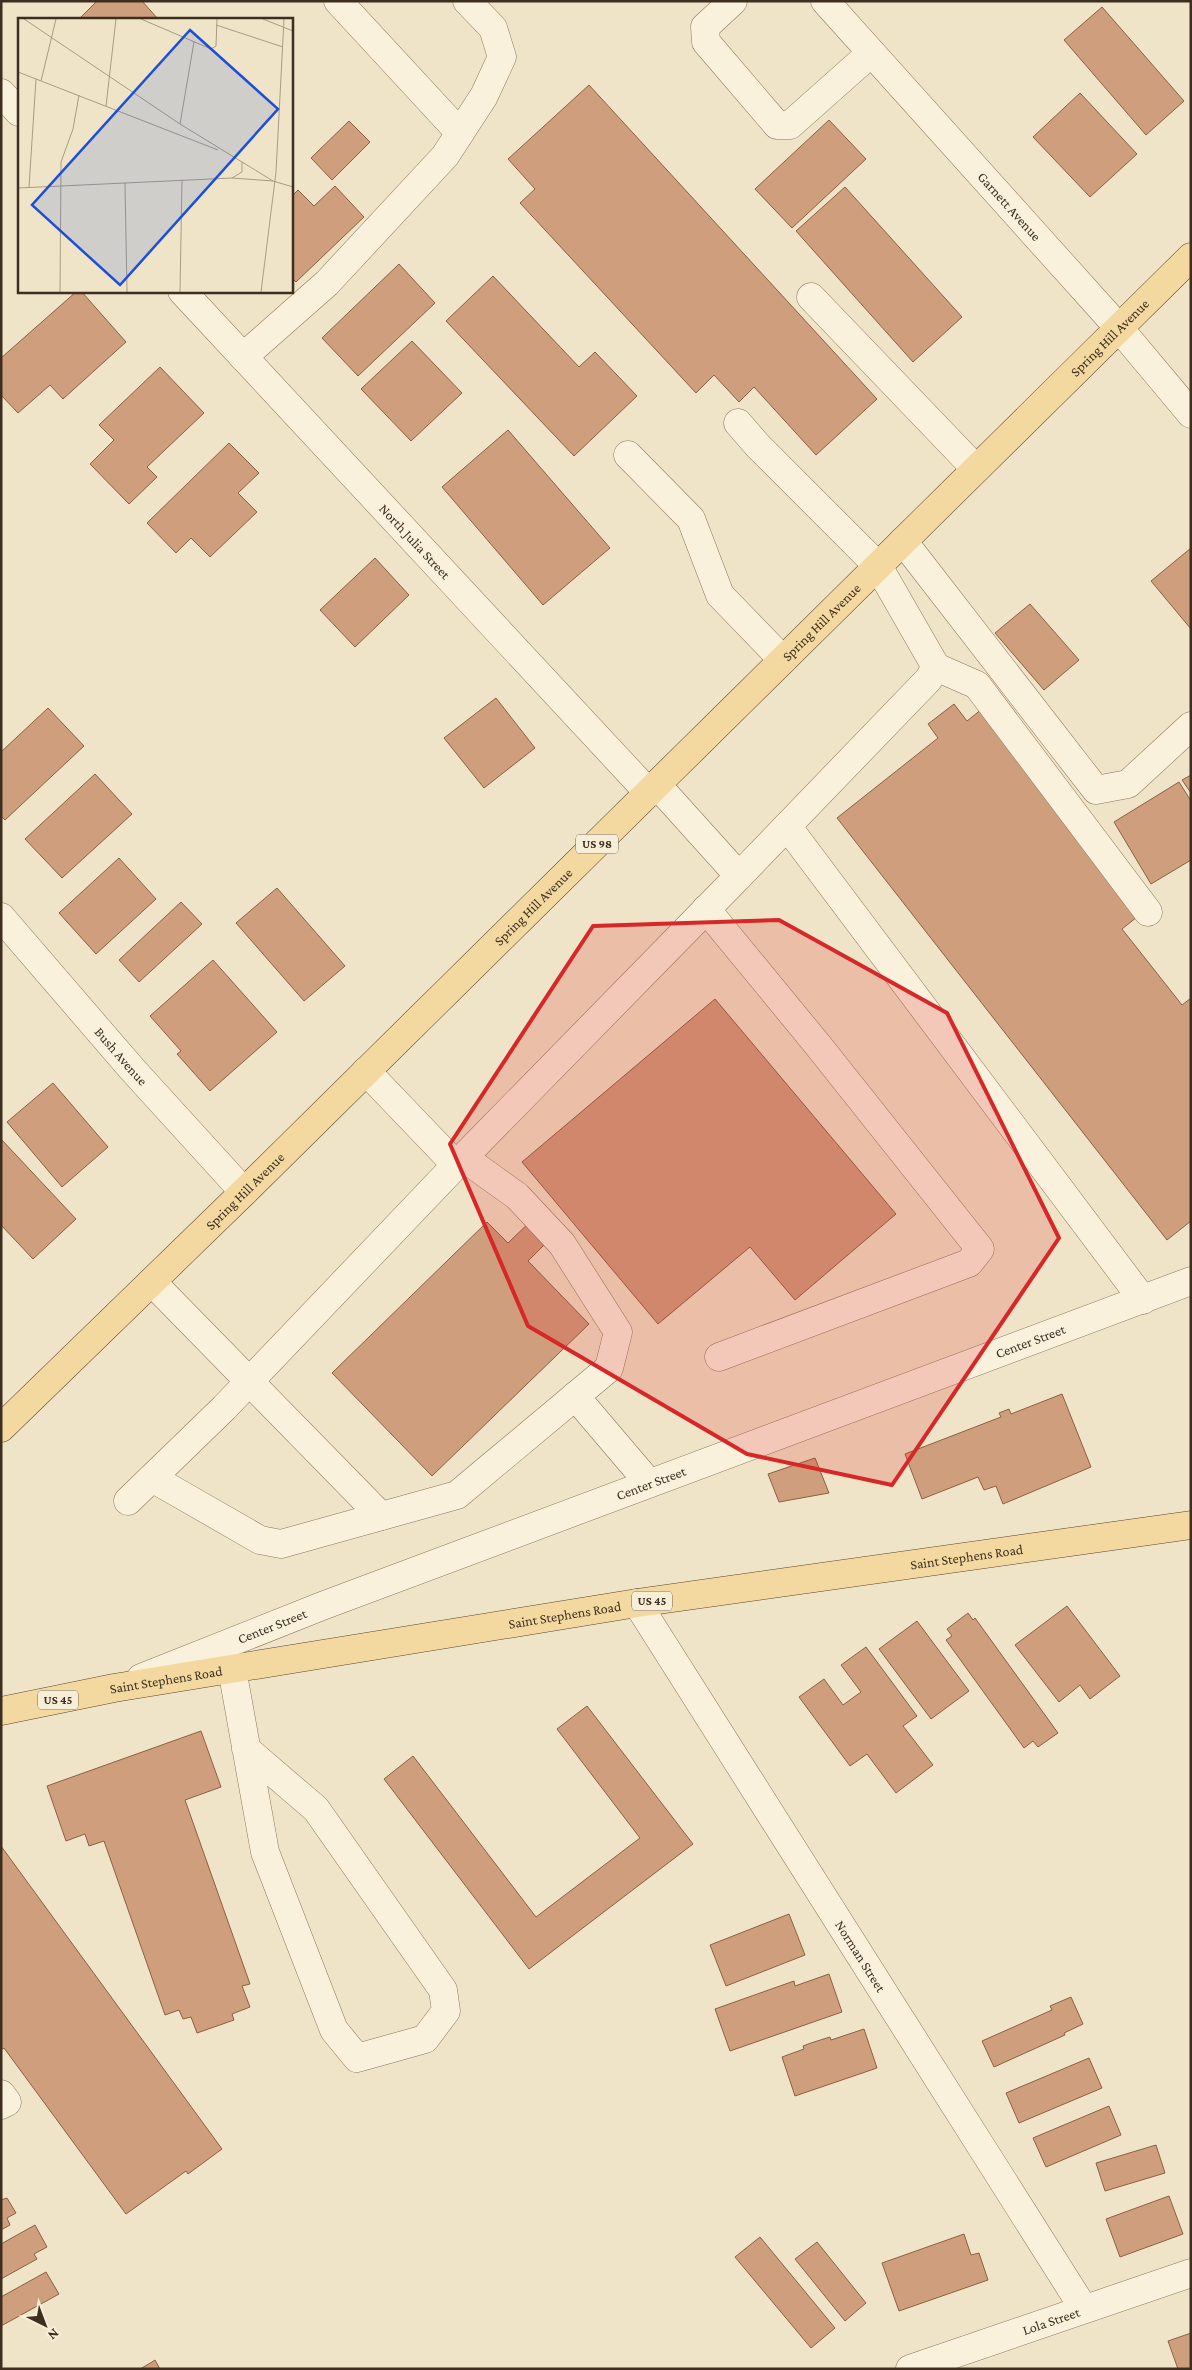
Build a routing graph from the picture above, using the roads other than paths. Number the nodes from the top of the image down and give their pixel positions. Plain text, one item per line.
1 (338, 1) edge
2 (467, 1) edge
3 (733, 1) edge
4 (825, 1) edge
5 (871, 53) junction
6 (1, 93) edge
7 (18, 111) edge
8 (460, 133) junction
9 (1191, 257) edge
10 (183, 292) edge
11 (811, 297) dead end
12 (1119, 328) junction
13 (242, 358) junction
14 (1191, 414) edge
15 (738, 423) dead end
16 (628, 455) dead end
17 (976, 469) junction
18 (903, 541) junction
19 (878, 566) junction
20 (783, 660) junction
21 (936, 667) junction
22 (1191, 726) edge
23 (653, 789) junction
24 (787, 826) junction
25 (739, 876) junction
26 (706, 909) junction
27 (1148, 912) dead end
28 (1, 917) edge
29 (366, 1072) junction
30 (460, 1162) junction
31 (244, 1192) junction
32 (1191, 1281) edge
33 (152, 1282) junction
34 (1143, 1300) junction
35 (719, 1357) dead end
36 (248, 1383) junction
37 (575, 1396) junction
38 (1, 1428) edge
39 (152, 1478) junction
40 (649, 1483) junction
41 (128, 1501) dead end
42 (381, 1516) junction
43 (1191, 1526) edge
44 (637, 1603) junction
45 (232, 1669) junction
46 (114, 1688) junction
47 (1, 1711) edge
48 (246, 1749) junction
49 (1, 2094) edge
50 (1, 2106) edge
51 (1191, 2274) edge
52 (1084, 2309) junction
53 (910, 2369) edge

1 - 8 street
2 - 8 street
3 - 5 street
4 - 5 street, Garnett Avenue
5 - 12 street, Garnett Avenue
6 - 7 street
8 - 13 street
9 - 12 main road, Spring Hill Avenue / US 98
10 - 13 street, North Julia Street
11 - 17 street
12 - 14 street, Garnett Avenue
12 - 17 main road, Spring Hill Avenue / US 98
13 - 23 street, North Julia Street
15 - 19 street
16 - 20 street
17 - 18 main road, Spring Hill Avenue / US 98
18 - 19 main road, Spring Hill Avenue / US 98
18 - 22 street
19 - 20 main road, Spring Hill Avenue / US 98
19 - 21 street
20 - 23 main road, Spring Hill Avenue / US 98
21 - 24 street
21 - 27 street
23 - 25 street, North Julia Street
23 - 29 main road, Spring Hill Avenue / US 98
24 - 25 street
24 - 34 street
25 - 26 street
26 - 30 street
26 - 35 street
28 - 31 street, Bush Avenue
29 - 30 street
29 - 31 main road, Spring Hill Avenue / US 98
30 - 36 street
30 - 37 street
31 - 33 main road, Spring Hill Avenue / US 98
32 - 34 street, Center Street
33 - 36 street
33 - 38 main road, Spring Hill Avenue / US 98
34 - 40 street, Center Street
36 - 39 street
36 - 42 street
37 - 40 street
37 - 42 street
39 - 41 street
39 - 42 street
40 - 46 street, Center Street
43 - 44 main road, Saint Stephens Road / US 45
44 - 45 main road, Saint Stephens Road / US 45
44 - 52 street, Norman Street
45 - 46 main road, Saint Stephens Road / US 45
45 - 48 street
46 - 47 main road, Saint Stephens Road / US 45
48 - 48 street
49 - 50 street
51 - 52 street, Lola Street
52 - 53 street, Lola Street

